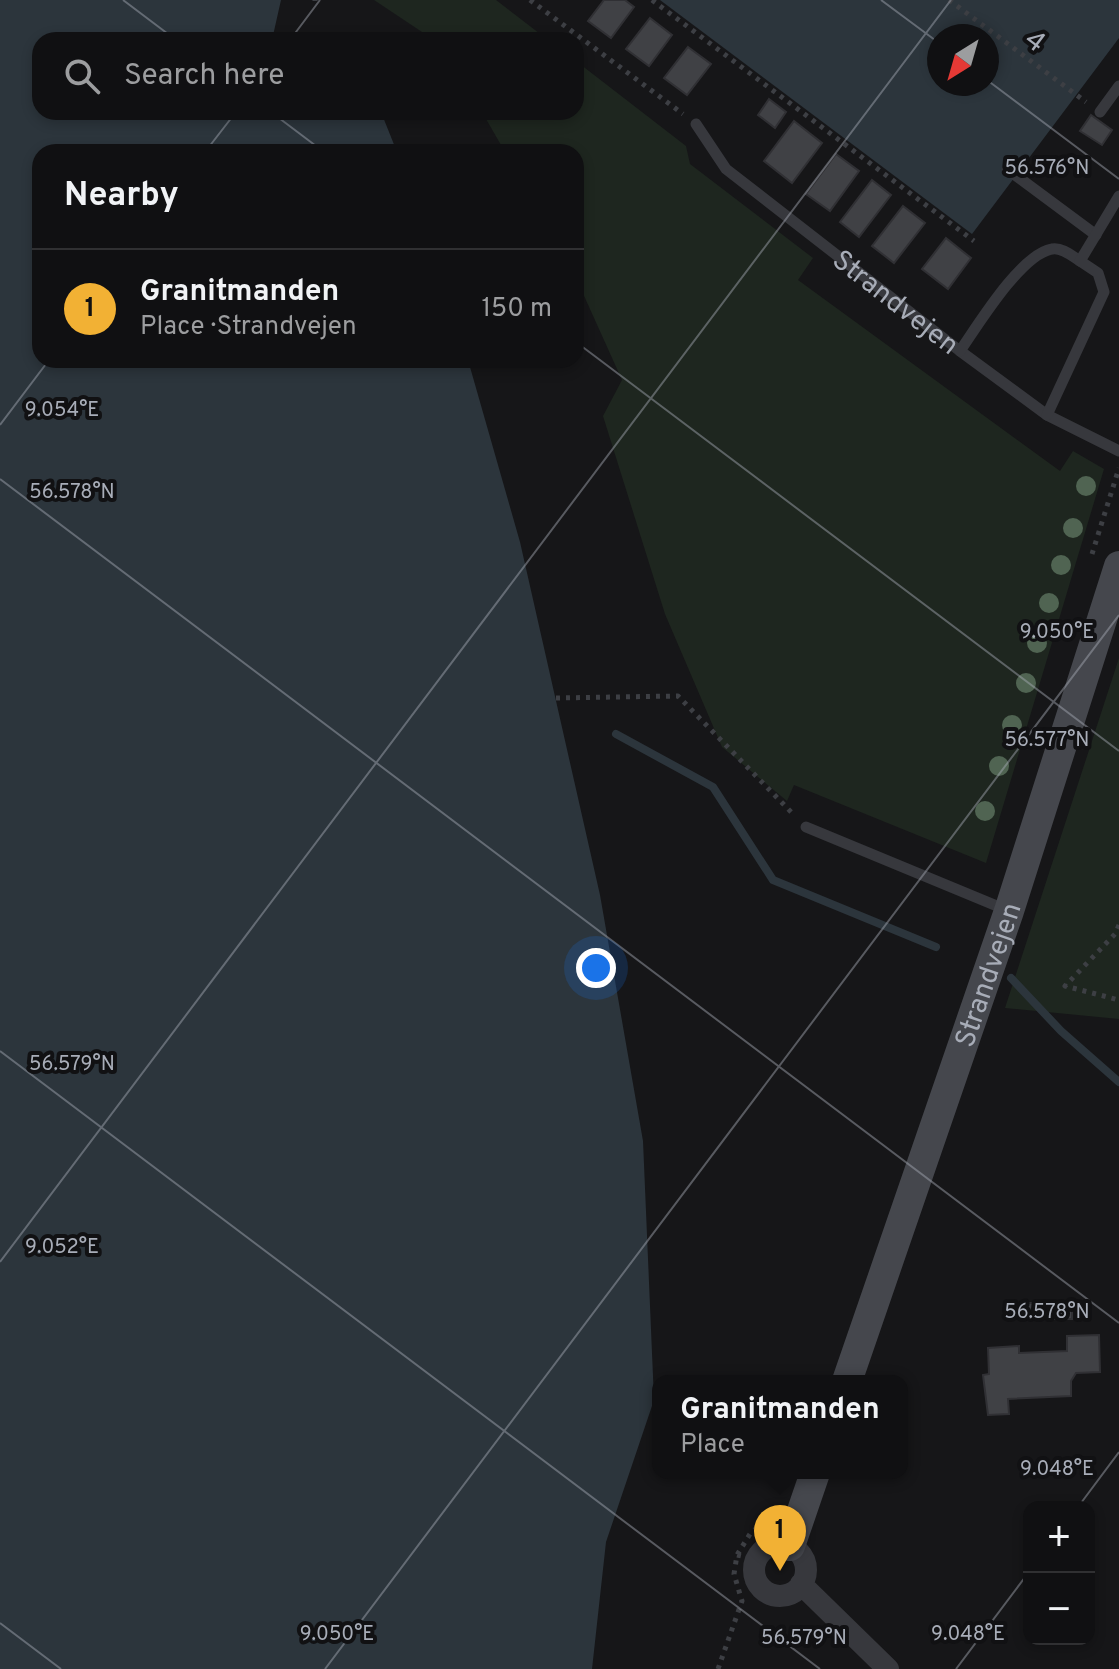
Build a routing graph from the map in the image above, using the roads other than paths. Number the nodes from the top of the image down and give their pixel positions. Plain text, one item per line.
1 (1119, 86) edge
2 (1100, 112) road end
3 (696, 124) road end
4 (1007, 169) dead end
5 (1119, 196) edge
6 (1096, 235) junction
7 (1080, 261) junction
8 (960, 351) junction
9 (1047, 415) junction
10 (1119, 451) edge
11 (1119, 566) edge
12 (806, 827) road end
13 (1009, 911) junction
14 (849, 1375) edge
15 (813, 1479) edge
16 (790, 1546) junction
17 (801, 1584) junction
18 (888, 1669) edge

1 - 2 lane
3 - 8 lane, Strandvejen
4 - 6 lane
5 - 6 lane
6 - 7 lane
7 - 8 lane
7 - 9 lane
8 - 9 lane, Strandvejen
9 - 10 lane, Strandvejen
11 - 13 street, Strandvejen
12 - 13 lane
13 - 14 street, Strandvejen
15 - 16 street
16 - 17 street
16 - 17 street
17 - 18 street

